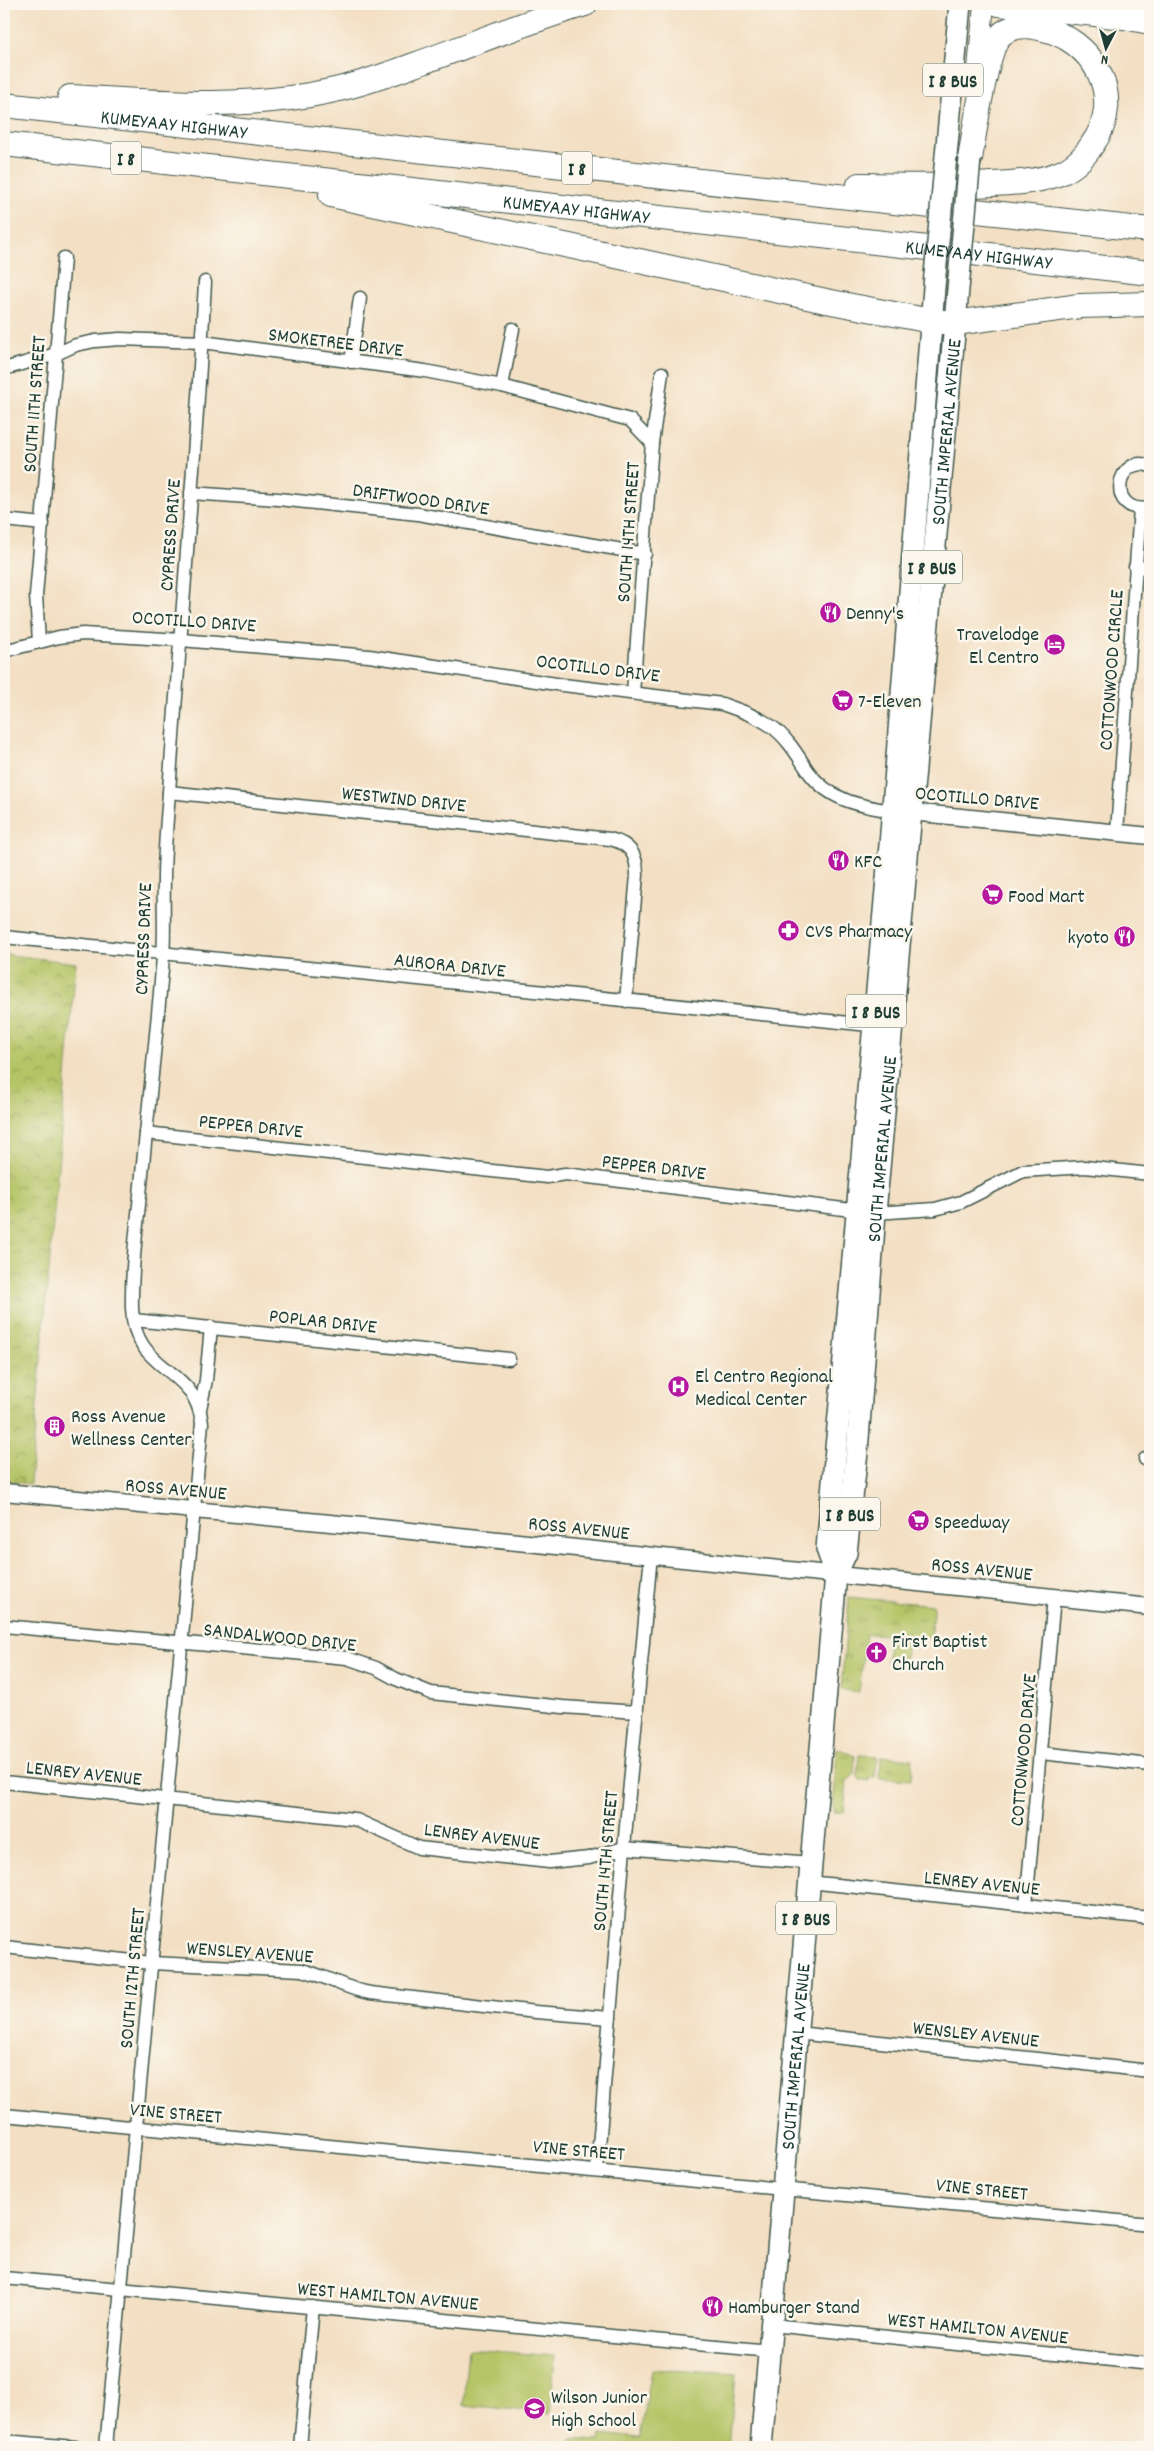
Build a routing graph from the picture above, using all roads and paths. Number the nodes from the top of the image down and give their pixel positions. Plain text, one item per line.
1 (585, 4) edge
2 (960, 4) edge
3 (984, 4) edge
4 (999, 4) edge
5 (1150, 22) edge
6 (4, 92) edge
7 (4, 105) edge
8 (4, 144) edge
9 (970, 159) junction
10 (248, 172) junction
11 (756, 188) junction
12 (1150, 230) edge
13 (64, 258) dead end
14 (1150, 272) edge
15 (205, 282) dead end
16 (360, 298) dead end
17 (1150, 304) edge
18 (931, 321) junction
19 (954, 322) junction
20 (513, 329) dead end
21 (202, 342) junction
22 (56, 354) junction
23 (351, 362) junction
24 (4, 369) edge
25 (662, 373) dead end
26 (502, 386) junction
27 (652, 443) junction
28 (1150, 466) edge
29 (191, 493) junction
30 (1145, 509) edge
31 (4, 520) edge
32 (43, 524) junction
33 (645, 554) junction
34 (1135, 566) junction
35 (1150, 568) edge
36 (181, 640) junction
37 (39, 642) junction
38 (4, 651) edge
39 (633, 693) junction
40 (169, 792) junction
41 (901, 811) junction
42 (1117, 832) junction
43 (1150, 836) edge
44 (4, 937) edge
45 (163, 953) junction
46 (626, 1001) junction
47 (883, 1026) junction
48 (146, 1132) junction
49 (1150, 1174) edge
50 (867, 1212) junction
51 (134, 1320) junction
52 (211, 1327) junction
53 (509, 1359) dead end
54 (841, 1391) junction
55 (862, 1393) junction
56 (200, 1409) junction
57 (4, 1492) edge
58 (194, 1512) junction
59 (651, 1555) junction
60 (836, 1574) junction
61 (1054, 1597) junction
62 (1150, 1607) edge
63 (4, 1626) edge
64 (181, 1644) junction
65 (637, 1712) junction
66 (1041, 1753) junction
67 (1150, 1765) edge
68 (4, 1782) edge
69 (167, 1799) junction
70 (624, 1848) junction
71 (810, 1873) junction
72 (1026, 1905) junction
73 (1150, 1918) edge
74 (4, 1947) edge
75 (151, 1963) junction
76 (610, 2018) junction
77 (797, 2033) junction
78 (1150, 2071) edge
79 (4, 2115) edge
80 (136, 2127) junction
81 (598, 2170) junction
82 (783, 2187) junction
83 (1150, 2224) edge
84 (4, 2278) edge
85 (121, 2289) junction
86 (313, 2307) junction
87 (772, 2325) junction
88 (770, 2351) junction
89 (1150, 2364) edge
90 (4, 2441) edge
91 (75, 2447) edge
92 (106, 2447) edge
93 (300, 2447) edge
94 (761, 2447) edge

1 - 6 highway
2 - 18 highway, SOUTH IMPERIAL AVENUE / I 8 BUS, bridge
3 - 9 main road, SOUTH IMPERIAL AVENUE
4 - 5 highway
7 - 11 highway, KUMEYAAY HIGHWAY / I 8
8 - 10 highway, KUMEYAAY HIGHWAY / I 8
9 - 11 highway
9 - 19 highway, SOUTH IMPERIAL AVENUE, bridge
10 - 14 highway, KUMEYAAY HIGHWAY / I 8
10 - 18 highway
11 - 12 highway, KUMEYAAY HIGHWAY / I 8
13 - 22 street, SOUTH 11TH STREET
15 - 21 street, CYPRESS DRIVE
16 - 23 street
17 - 19 highway
18 - 19 highway
18 - 41 highway, SOUTH IMPERIAL AVENUE / I 8 BUS
19 - 41 highway, SOUTH IMPERIAL AVENUE / I 8 BUS
20 - 26 street
21 - 22 street, SMOKETREE DRIVE
21 - 23 street, SMOKETREE DRIVE
21 - 29 street, CYPRESS DRIVE
22 - 24 street, SMOKETREE DRIVE
22 - 32 street, SOUTH 11TH STREET
23 - 26 street, SMOKETREE DRIVE
25 - 27 street, SOUTH 14TH STREET
26 - 27 street, SMOKETREE DRIVE
27 - 33 street, SOUTH 14TH STREET
28 - 30 street, COTTONWOOD CIRCLE
29 - 33 street, DRIFTWOOD DRIVE
29 - 36 street, CYPRESS DRIVE
30 - 34 street, COTTONWOOD CIRCLE
31 - 32 street
32 - 37 street, SOUTH 11TH STREET
33 - 39 street, SOUTH 14TH STREET
34 - 35 street
34 - 42 street, COTTONWOOD CIRCLE
36 - 37 street, OCOTILLO DRIVE
36 - 39 street, OCOTILLO DRIVE
36 - 40 street, CYPRESS DRIVE
37 - 38 street, OCOTILLO DRIVE
39 - 41 street, OCOTILLO DRIVE
40 - 45 street, CYPRESS DRIVE
40 - 46 street, WESTWIND DRIVE
41 - 42 street, OCOTILLO DRIVE
41 - 47 highway, SOUTH IMPERIAL AVENUE / I 8 BUS
42 - 43 street, OCOTILLO DRIVE
44 - 45 street, AURORA DRIVE
45 - 46 street, AURORA DRIVE
45 - 48 street, CYPRESS DRIVE
46 - 47 street, AURORA DRIVE
47 - 50 highway, SOUTH IMPERIAL AVENUE / I 8 BUS
48 - 50 street, PEPPER DRIVE
48 - 51 street, CYPRESS DRIVE
49 - 50 street, PEPPER DRIVE
50 - 54 highway, SOUTH IMPERIAL AVENUE / I 8 BUS
50 - 55 highway, SOUTH IMPERIAL AVENUE / I 8 BUS
51 - 52 street, POPLAR DRIVE
51 - 56 street, CYPRESS DRIVE
52 - 53 street, POPLAR DRIVE
52 - 56 street
54 - 55 highway
54 - 60 highway, SOUTH IMPERIAL AVENUE / I 8 BUS
55 - 60 highway, SOUTH IMPERIAL AVENUE / I 8 BUS
56 - 58 street, CYPRESS DRIVE
57 - 58 street, ROSS AVENUE
58 - 59 street, ROSS AVENUE
58 - 64 street, SOUTH 12TH STREET
59 - 60 street, ROSS AVENUE
59 - 65 street, SOUTH 14TH STREET
60 - 61 street, ROSS AVENUE
60 - 71 highway, SOUTH IMPERIAL AVENUE / I 8 BUS
61 - 62 street, ROSS AVENUE
61 - 66 street, COTTONWOOD DRIVE
63 - 64 street, SANDALWOOD DRIVE
64 - 65 street, SANDALWOOD DRIVE
64 - 69 street, SOUTH 12TH STREET
65 - 70 street, SOUTH 14TH STREET
66 - 67 street
66 - 72 street, COTTONWOOD DRIVE
68 - 69 street, LENREY AVENUE
69 - 70 street, LENREY AVENUE
69 - 75 street, SOUTH 12TH STREET
70 - 71 street, LENREY AVENUE
70 - 76 street, SOUTH 14TH STREET
71 - 72 street, LENREY AVENUE
71 - 77 highway, SOUTH IMPERIAL AVENUE / I 8 BUS
72 - 73 street, LENREY AVENUE
74 - 75 street, WENSLEY AVENUE
75 - 76 street, WENSLEY AVENUE
75 - 80 street, SOUTH 12TH STREET
76 - 81 street, SOUTH 14TH STREET
77 - 78 street, WENSLEY AVENUE
77 - 82 highway, SOUTH IMPERIAL AVENUE / I 8 BUS
79 - 80 street, VINE STREET
80 - 81 street, VINE STREET
80 - 85 street, SOUTH 12TH STREET
81 - 82 street, VINE STREET
82 - 83 street, VINE STREET
82 - 87 highway, SOUTH IMPERIAL AVENUE / I 8 BUS
84 - 85 street, WEST HAMILTON AVENUE
85 - 86 street, WEST HAMILTON AVENUE
85 - 92 street, SOUTH 12TH STREET
86 - 88 street, WEST HAMILTON AVENUE
86 - 93 street
87 - 88 highway, SOUTH IMPERIAL AVENUE / I 8 BUS
87 - 89 street, WEST HAMILTON AVENUE
88 - 94 highway, SOUTH IMPERIAL AVENUE / I 8 BUS
90 - 91 street

